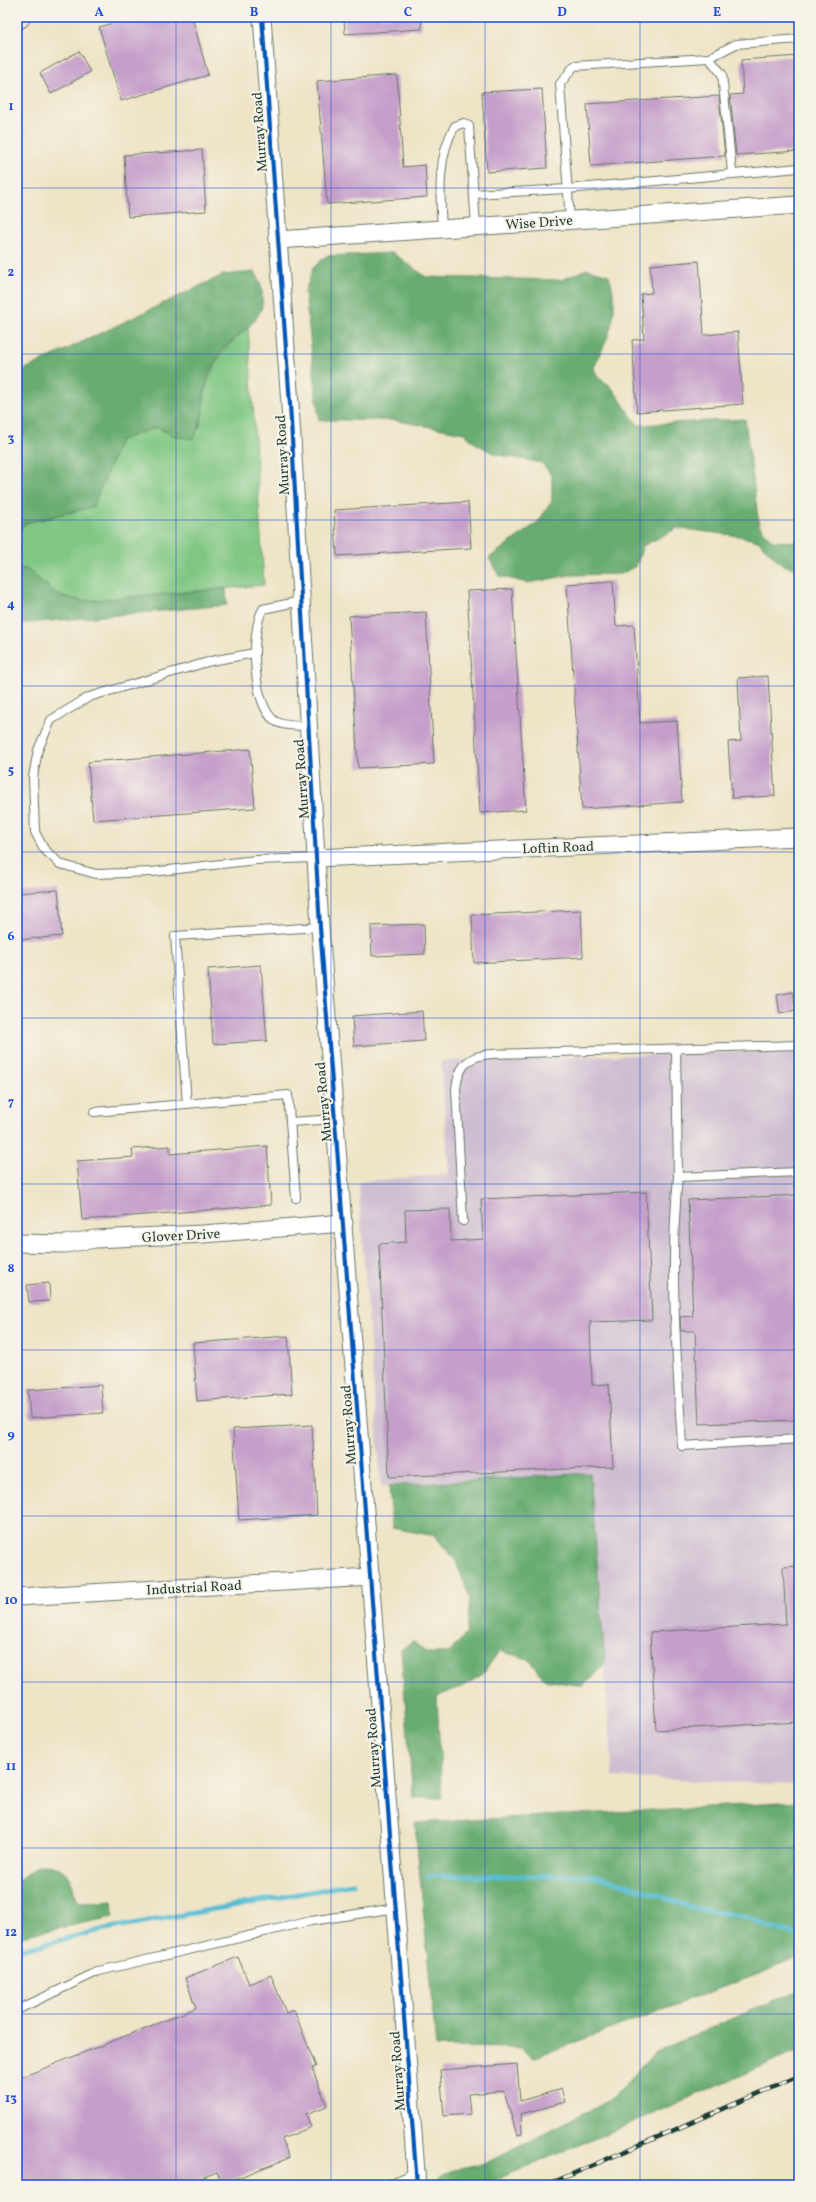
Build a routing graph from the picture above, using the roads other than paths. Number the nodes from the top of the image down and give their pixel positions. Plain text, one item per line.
1 (262, 17) edge
2 (799, 39) edge
3 (709, 58) junction
4 (799, 168) edge
5 (732, 172) junction
6 (567, 189) junction
7 (474, 194) junction
8 (799, 205) edge
9 (570, 220) junction
10 (476, 226) junction
11 (442, 229) junction
12 (278, 240) junction
13 (301, 601) junction
14 (255, 653) junction
15 (308, 726) junction
16 (799, 837) edge
17 (316, 858) junction
18 (320, 927) junction
19 (799, 1045) edge
20 (676, 1049) junction
21 (187, 1104) junction
22 (94, 1112) dead end
23 (335, 1119) junction
24 (290, 1122) junction
25 (799, 1172) edge
26 (678, 1177) junction
27 (296, 1198) dead end
28 (464, 1221) dead end
29 (344, 1223) junction
30 (17, 1243) edge
31 (799, 1439) edge
32 (371, 1577) junction
33 (17, 1597) edge
34 (396, 1908) junction
35 (17, 2010) edge
36 (416, 2178) edge
37 (388, 2185) edge

1 - 12 street, Murray Road
2 - 3 lane
3 - 5 lane
3 - 6 lane
4 - 5 lane
5 - 6 lane
6 - 7 lane
6 - 9 lane
7 - 10 lane
7 - 11 lane
8 - 9 street, Wise Drive
9 - 10 street, Wise Drive
10 - 11 street, Wise Drive
11 - 12 street, Wise Drive
12 - 13 street, Murray Road
13 - 14 lane
13 - 15 street, Murray Road
14 - 15 lane
14 - 17 lane
15 - 17 street, Murray Road
16 - 17 street, Loftin Road
17 - 18 street, Murray Road
18 - 21 lane
18 - 23 street, Murray Road
19 - 20 lane
20 - 26 lane
20 - 28 lane
21 - 22 lane
21 - 24 lane
23 - 24 lane
23 - 29 street, Murray Road
24 - 27 lane
25 - 26 lane
26 - 31 lane
29 - 30 street, Glover Drive
29 - 32 street, Murray Road
32 - 33 street, Industrial Road
32 - 34 street, Murray Road
34 - 35 lane
34 - 36 street, Murray Road
36 - 37 lane

